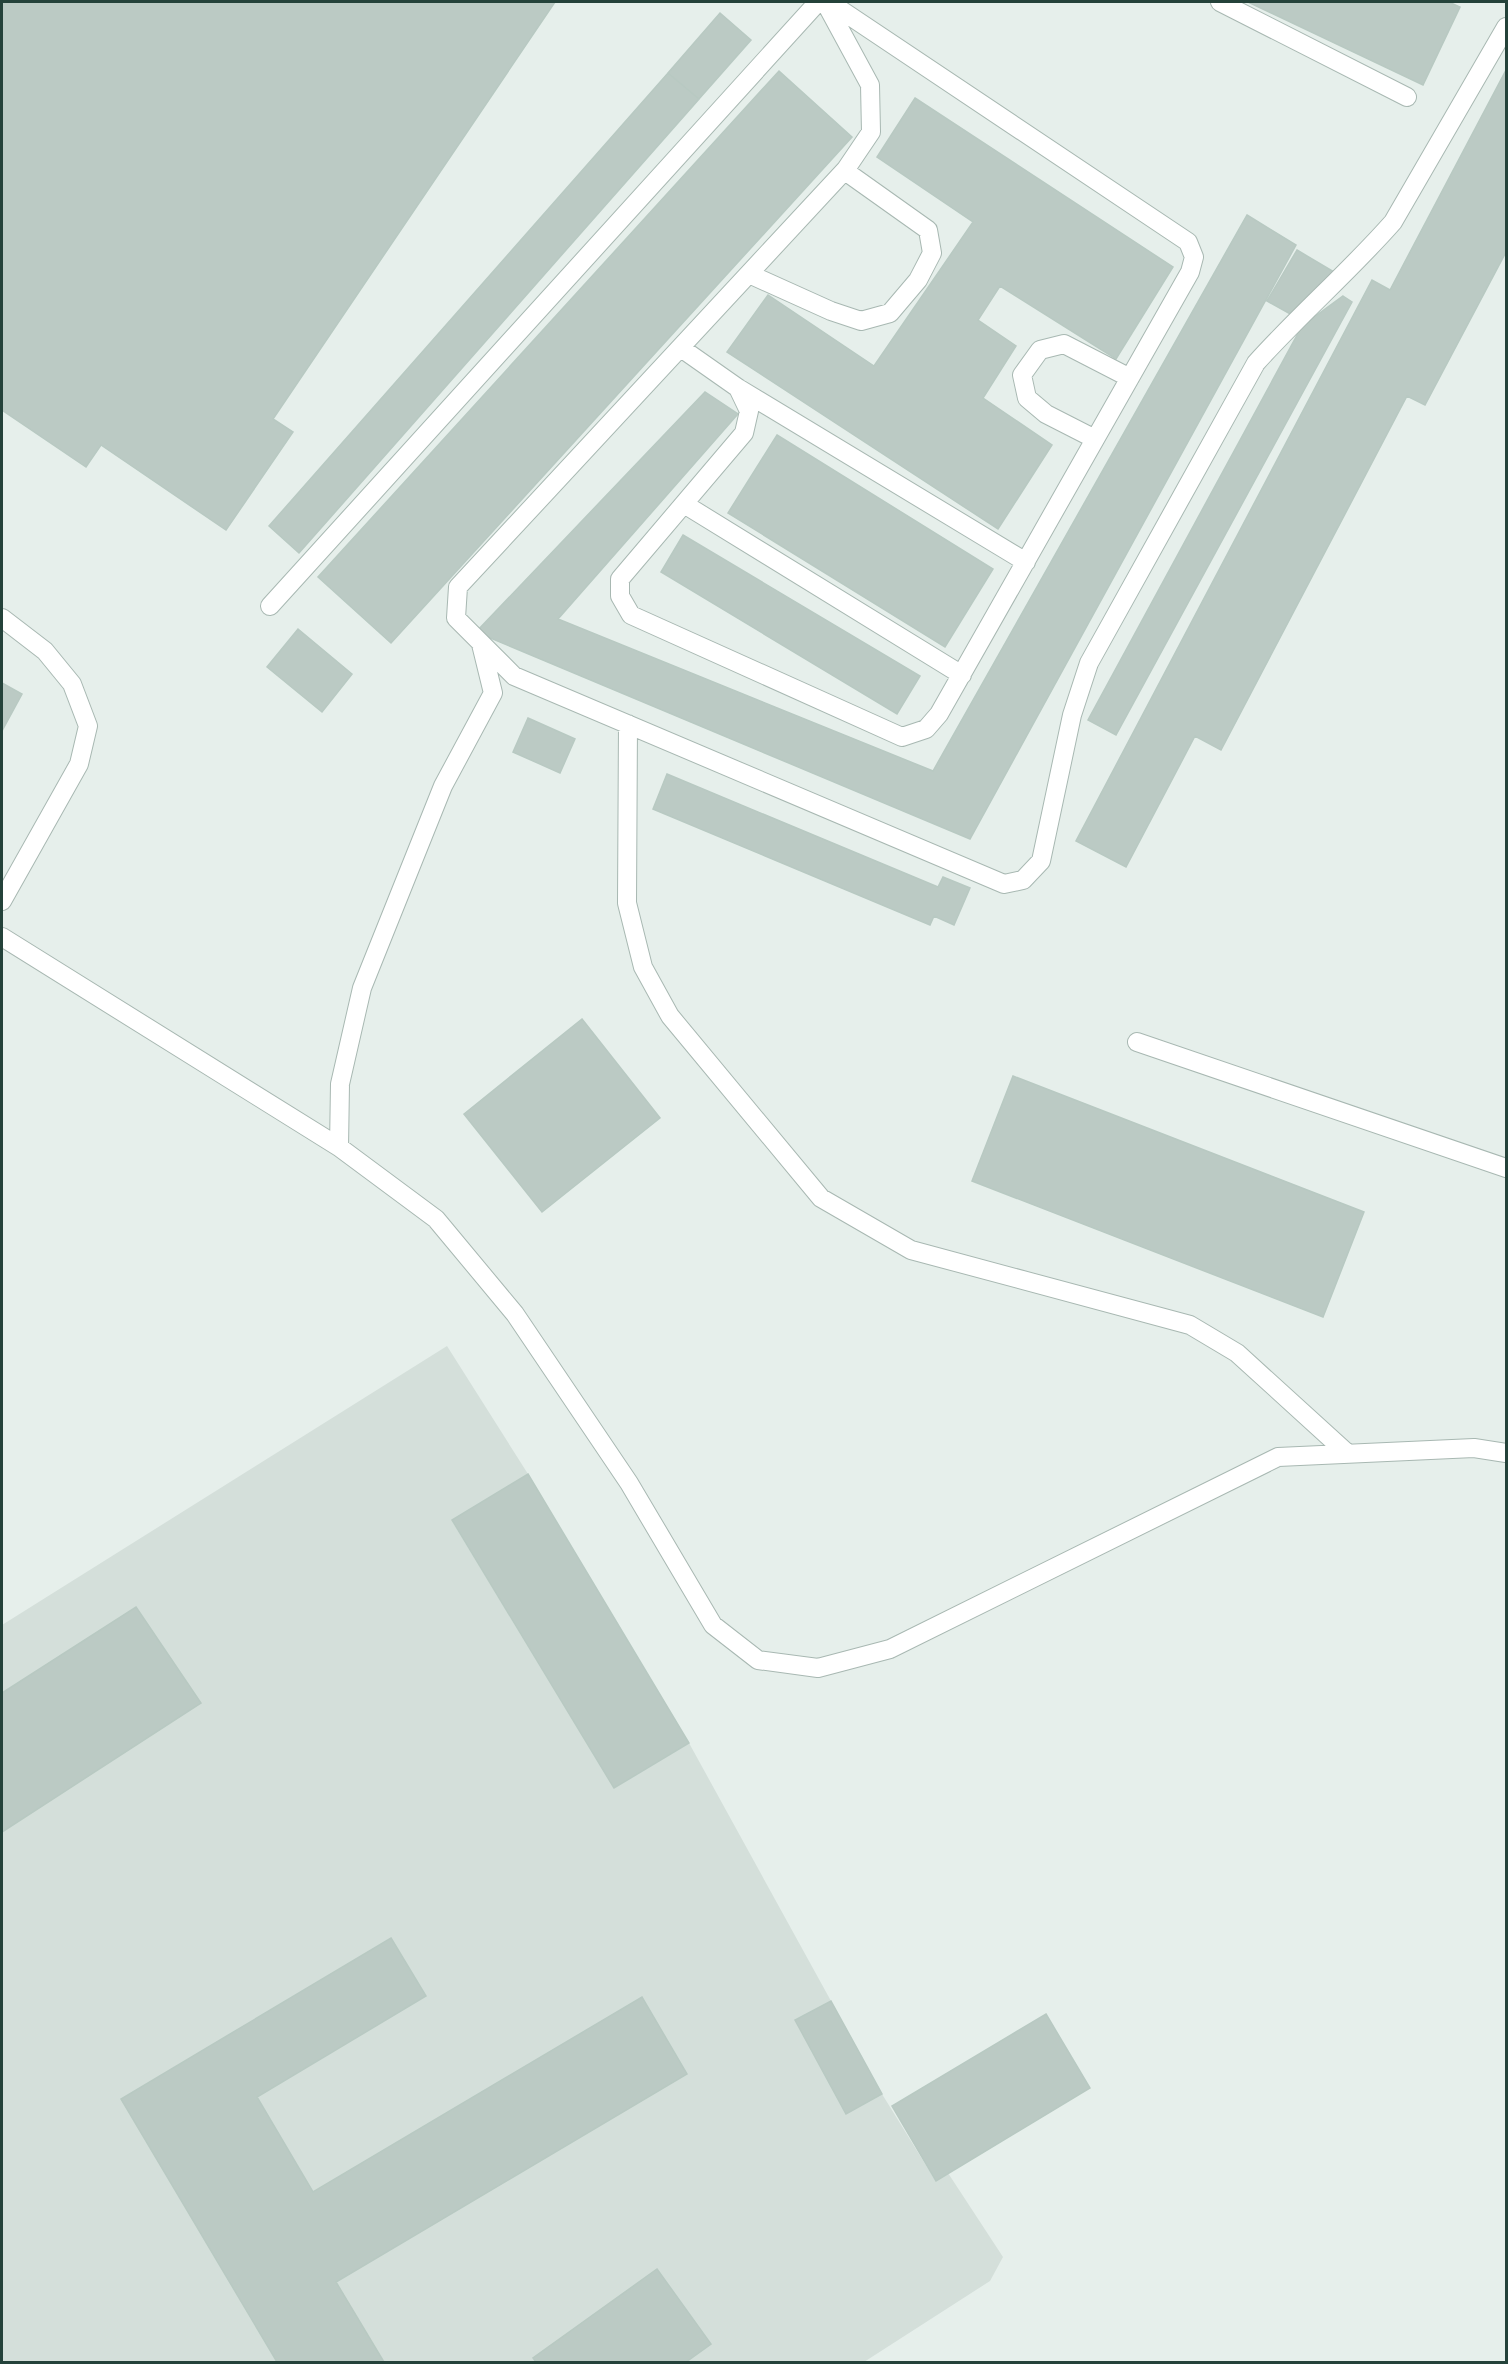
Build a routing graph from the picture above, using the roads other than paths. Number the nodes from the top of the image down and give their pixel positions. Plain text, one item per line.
1 (818, 2) edge
2 (827, 2) edge
3 (1220, 2) edge
4 (1506, 27) edge
5 (1407, 97) dead end
6 (845, 171) junction
7 (749, 274) junction
8 (681, 348) junction
9 (1130, 378) junction
10 (738, 388) junction
11 (1095, 439) junction
12 (684, 504) junction
13 (1026, 562) junction
14 (270, 606) dead end
15 (2, 618) edge
16 (481, 643) junction
17 (962, 675) junction
18 (628, 724) junction
19 (2, 901) edge
20 (2, 937) edge
21 (1137, 1042) dead end
22 (339, 1147) junction
23 (1506, 1168) edge
24 (1506, 1453) edge
25 (1348, 1454) junction

1 - 14 street
2 - 6 street
2 - 9 street
3 - 5 street
4 - 18 street
6 - 7 street
6 - 7 street
7 - 8 street
8 - 10 street
8 - 16 street
9 - 11 street
9 - 11 street
10 - 12 street
10 - 13 street
11 - 13 street
12 - 17 street
12 - 17 street
13 - 17 street
15 - 19 street
16 - 18 street
16 - 22 street
18 - 25 street
20 - 22 street
21 - 23 street
22 - 25 street
24 - 25 street

